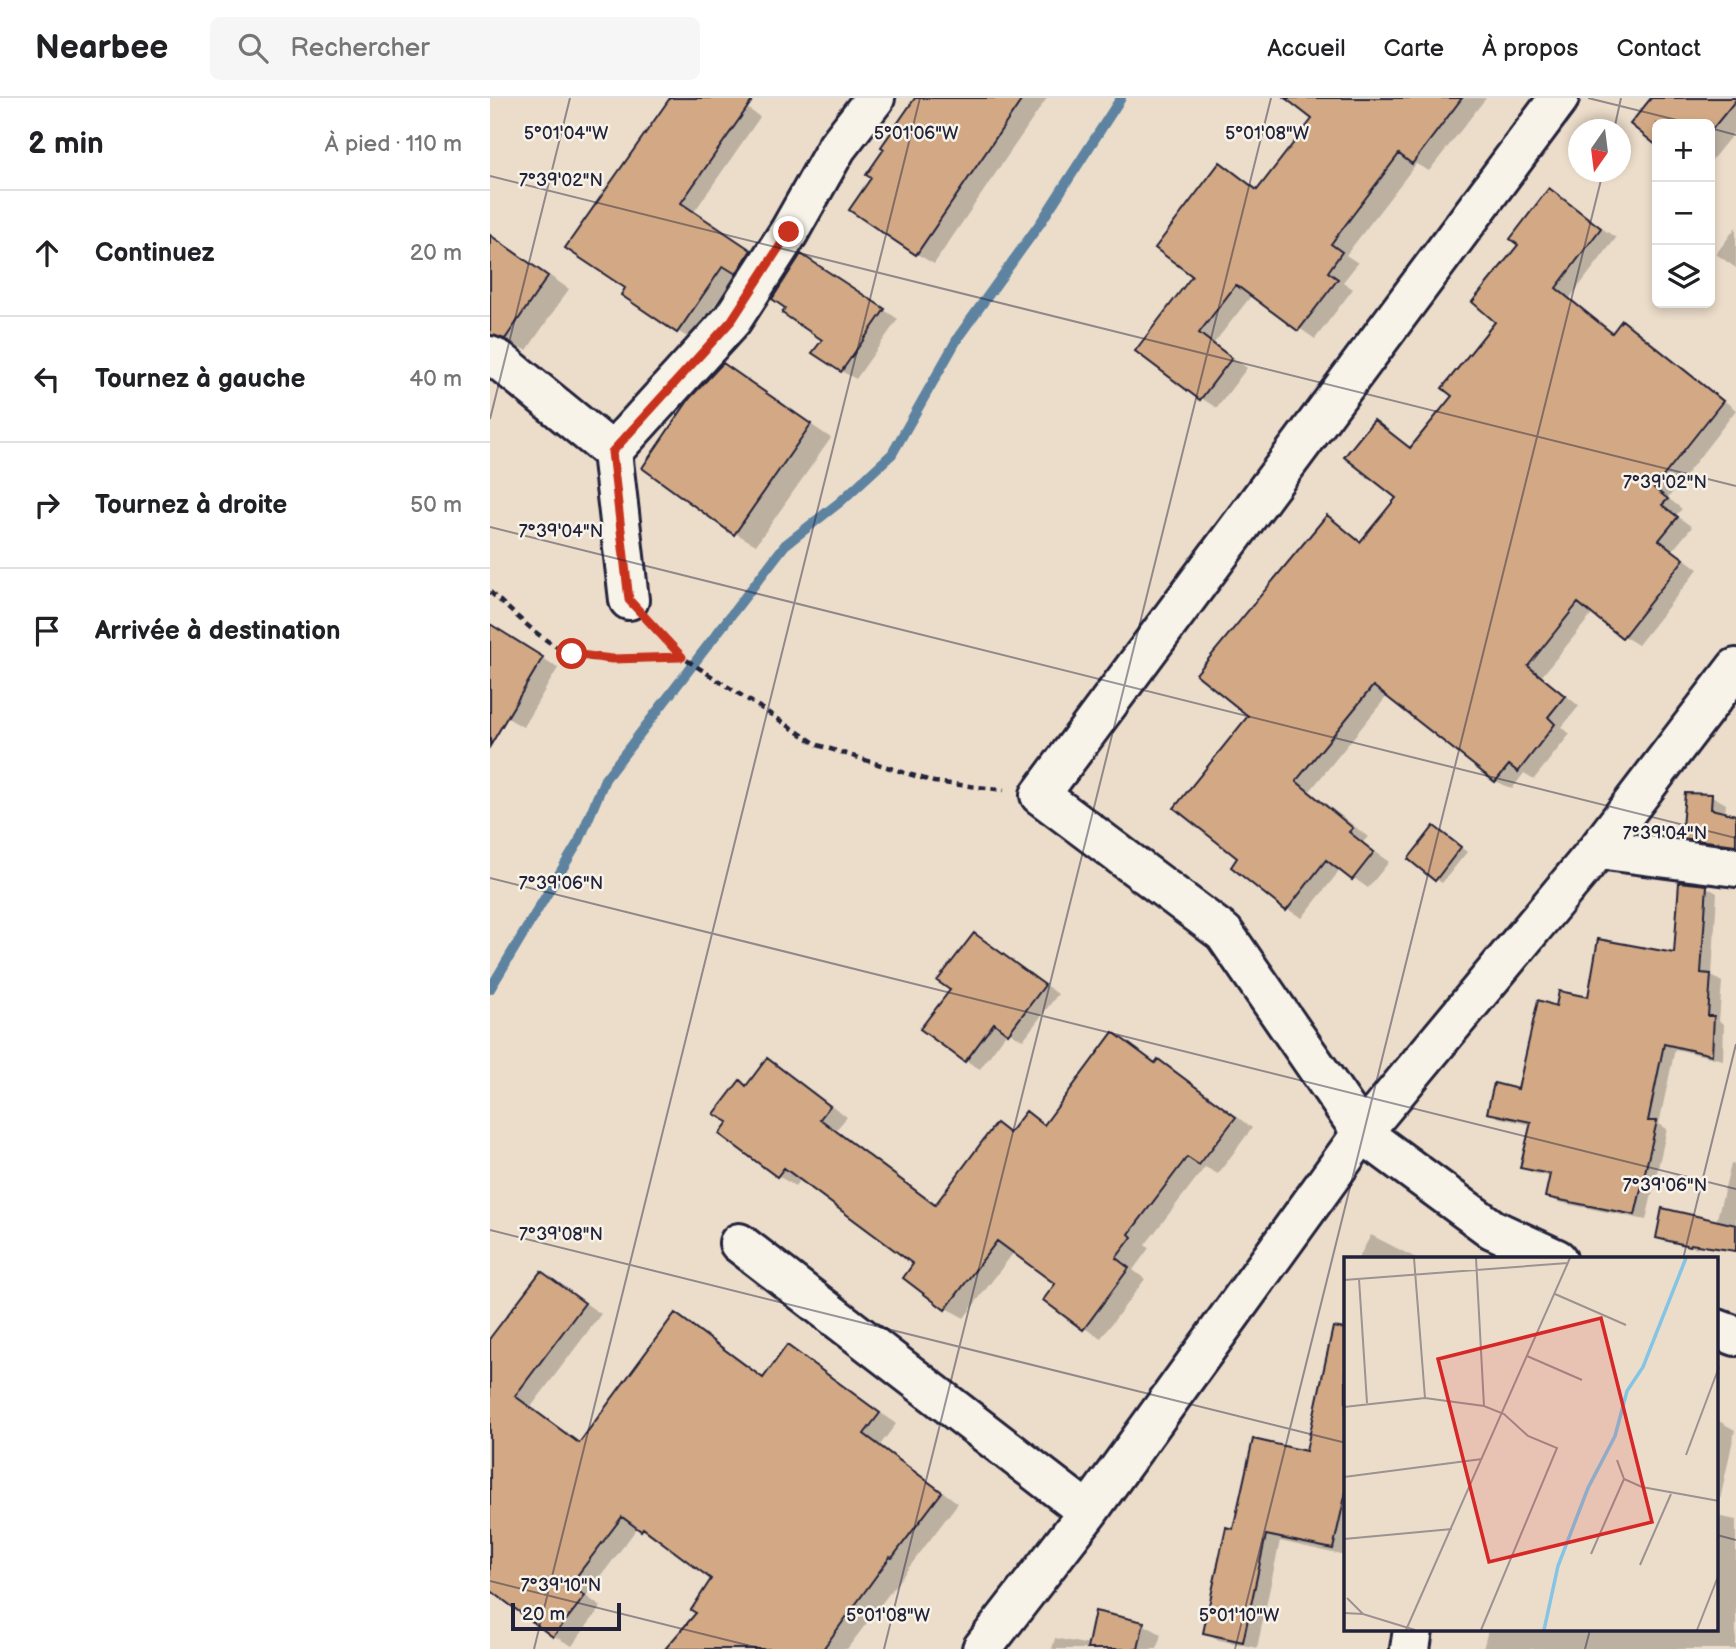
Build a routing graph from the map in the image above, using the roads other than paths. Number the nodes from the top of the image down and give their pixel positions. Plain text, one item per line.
1 (875, 98) edge
2 (1559, 98) edge
3 (490, 356) edge
4 (612, 452) junction
5 (629, 600) road end
6 (1736, 668) edge
7 (1598, 849) junction
8 (1736, 867) edge
9 (1362, 1133) junction
10 (739, 1243) dead end
11 (1489, 1244) edge
12 (1548, 1257) edge
13 (1718, 1329) edge
14 (1736, 1336) edge
15 (1088, 1512) junction
16 (982, 1649) edge

1 - 4 street
2 - 9 street
3 - 4 street
4 - 5 street
6 - 7 street
7 - 8 street
7 - 9 street
9 - 11 street
9 - 15 street
10 - 15 street
11 - 12 street
13 - 14 street
15 - 16 street

